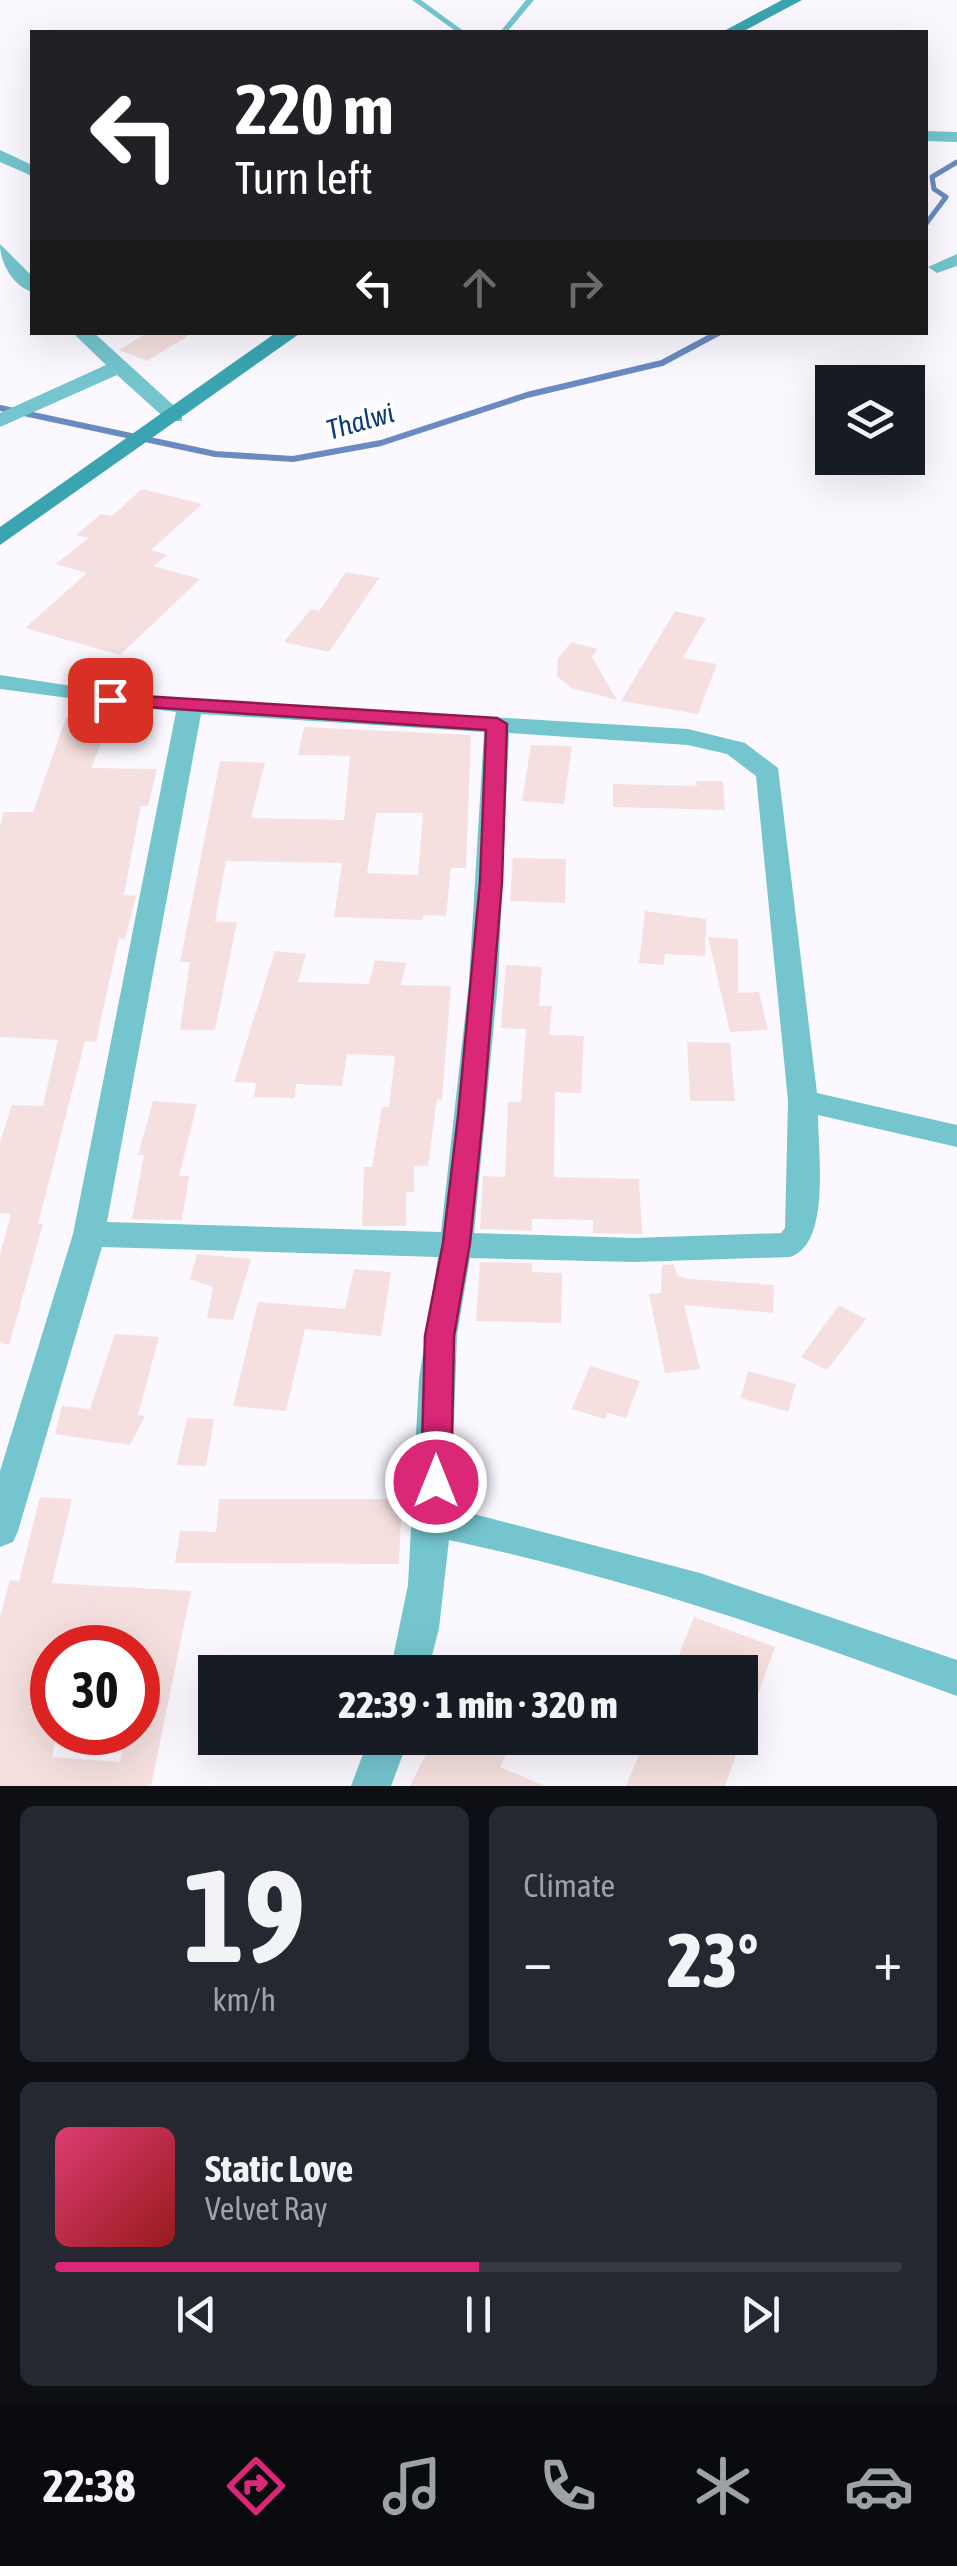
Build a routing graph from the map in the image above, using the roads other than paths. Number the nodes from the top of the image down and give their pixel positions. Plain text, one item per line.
1 (416, 0) edge
2 (530, 0) edge
3 (794, 0) edge
4 (458, 30) edge
5 (505, 30) edge
6 (734, 30) edge
7 (928, 136) edge
8 (957, 137) edge
9 (0, 154) edge
10 (30, 170) edge
11 (0, 249) edge
12 (957, 260) edge
13 (938, 267) dead end
14 (30, 285) edge
15 (84, 335) edge
16 (288, 335) edge
17 (118, 367) junction
18 (0, 421) edge
19 (166, 424) junction
20 (0, 538) edge
21 (0, 682) edge
22 (190, 706) junction
23 (497, 724) junction
24 (802, 1101) junction
25 (957, 1136) edge
26 (89, 1234) junction
27 (456, 1243) junction
28 (436, 1521) junction
29 (0, 1531) edge
30 (414, 1655) edge
31 (957, 1678) edge
32 (382, 1755) edge
33 (371, 1786) edge

1 - 4 lane
2 - 5 lane
3 - 6 street
7 - 8 street
9 - 10 street
11 - 14 street
12 - 13 street
15 - 17 street
16 - 19 street
17 - 18 street
17 - 19 street
19 - 20 street
21 - 22 street
22 - 23 street
22 - 26 street
23 - 24 street
23 - 27 street
24 - 25 street
24 - 27 street
26 - 27 street
26 - 29 street
27 - 28 street
28 - 30 street
28 - 31 street
32 - 33 street

